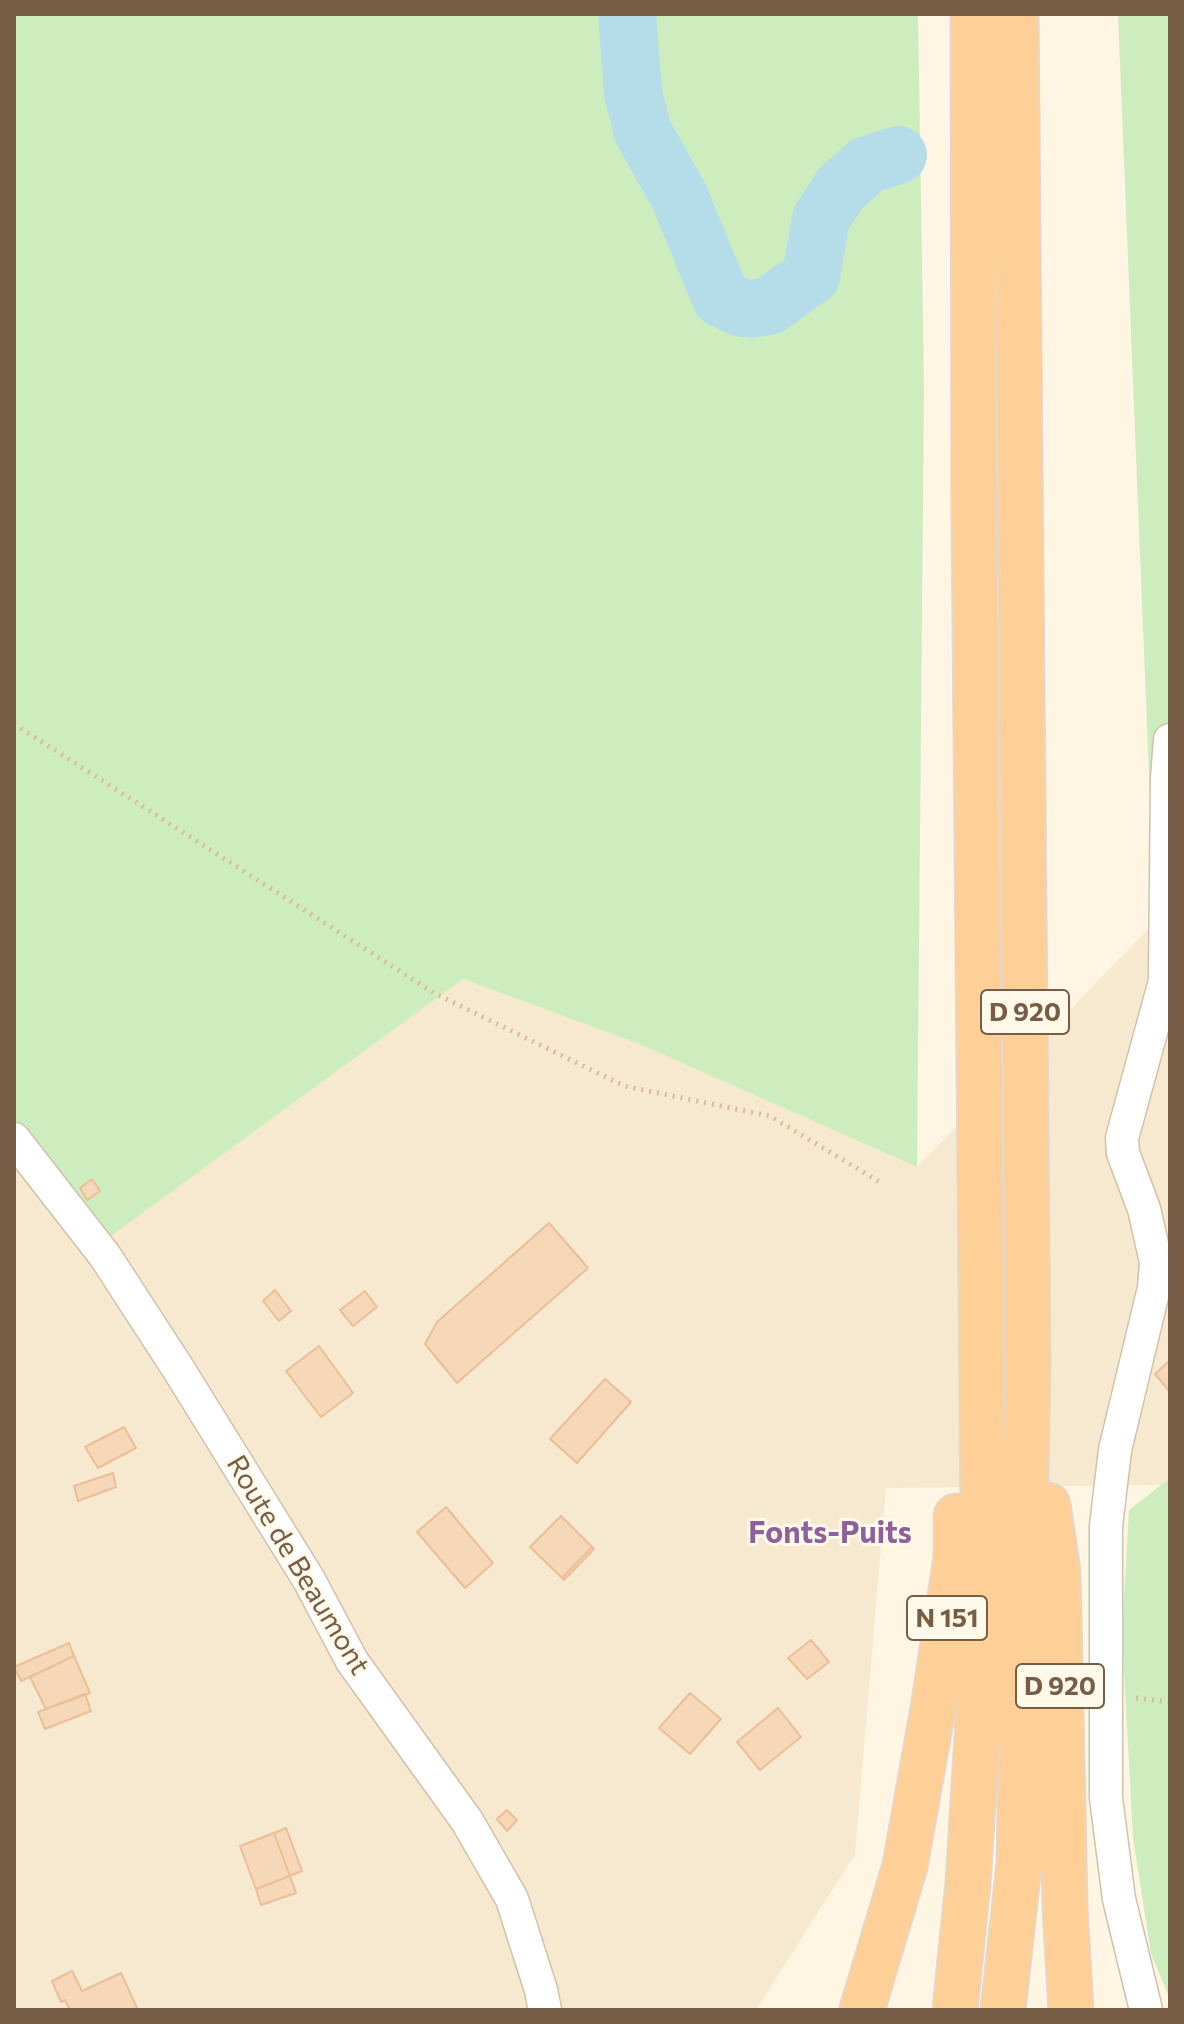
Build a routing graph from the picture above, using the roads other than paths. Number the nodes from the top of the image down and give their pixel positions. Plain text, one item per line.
1 (973, 14) edge
2 (1016, 14) edge
3 (1170, 740) edge
4 (14, 1139) edge
5 (981, 1220) junction
6 (1028, 1363) junction
7 (545, 2010) edge
8 (862, 2010) edge
9 (955, 2010) edge
10 (1003, 2010) edge
11 (1071, 2010) edge
12 (1146, 2010) edge

1 - 5 highway, D 920
2 - 6 highway, D 920
3 - 12 street
4 - 7 street, Route de Beaumont
5 - 8 highway, N 151
5 - 9 highway, D 920
6 - 10 highway, D 920
6 - 11 highway, D 920

